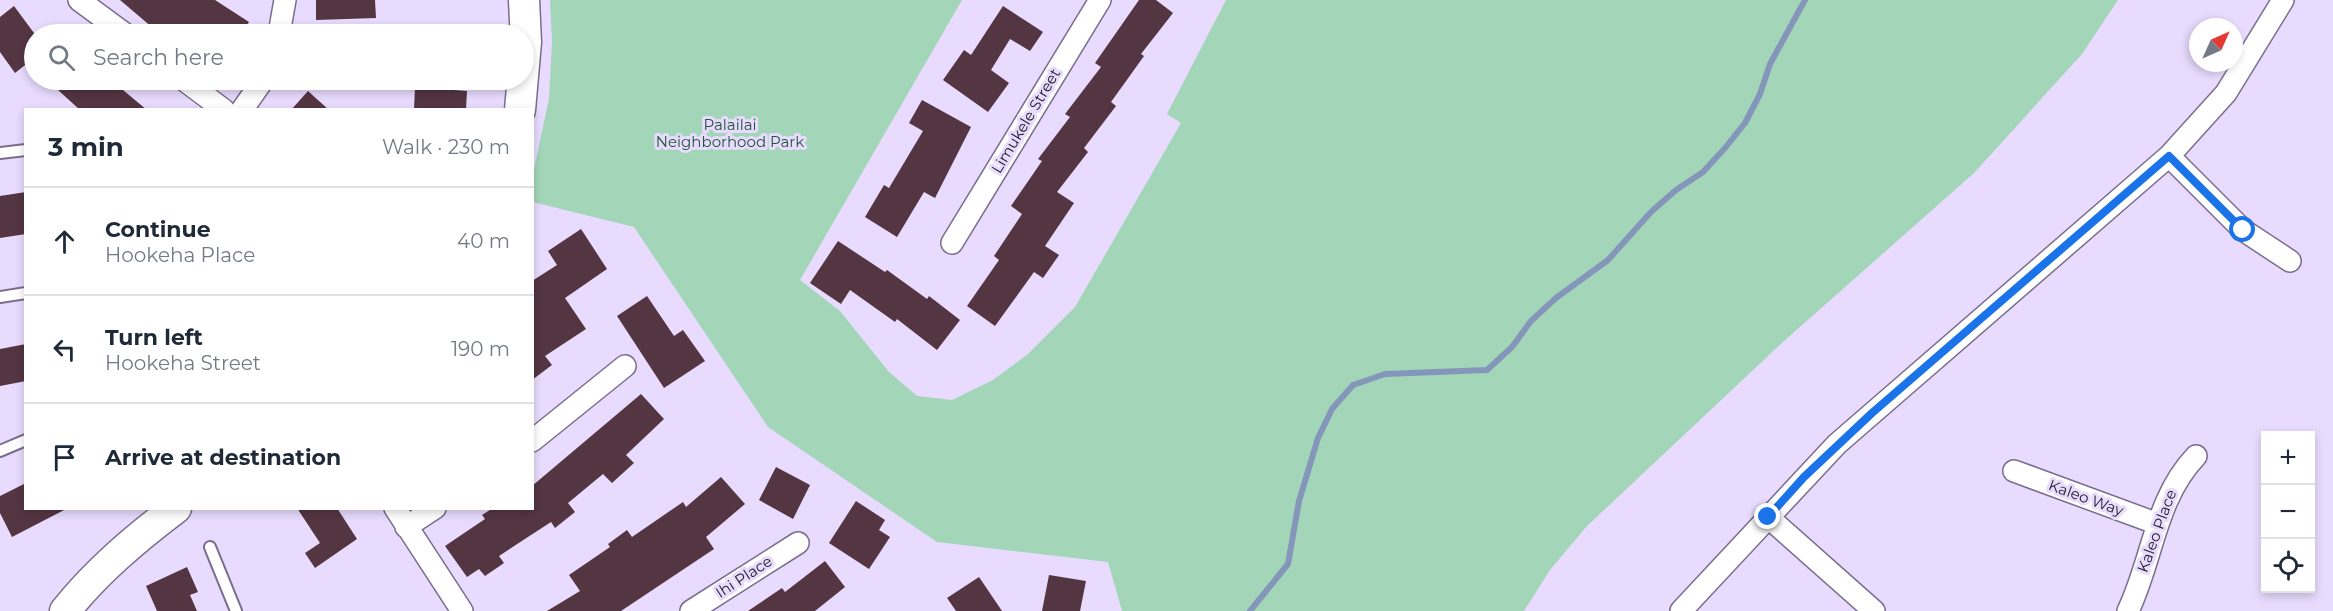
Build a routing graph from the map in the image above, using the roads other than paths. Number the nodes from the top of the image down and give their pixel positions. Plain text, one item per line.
1 (79, 0) edge
2 (285, 0) edge
3 (524, 0) edge
4 (1100, 0) edge
5 (2283, 0) edge
6 (111, 24) edge
7 (281, 24) edge
8 (525, 24) edge
9 (197, 90) edge
10 (256, 90) edge
11 (522, 90) edge
12 (221, 108) edge
13 (243, 108) edge
14 (520, 108) edge
15 (24, 150) edge
16 (0, 153) edge
17 (2169, 156) junction
18 (951, 243) dead end
19 (2290, 261) dead end
20 (24, 293) edge
21 (0, 297) edge
22 (625, 366) dead end
23 (534, 439) edge
24 (24, 441) edge
25 (0, 451) edge
26 (2196, 456) dead end
27 (2014, 471) dead end
28 (173, 510) edge
29 (395, 510) edge
30 (432, 510) edge
31 (1768, 517) junction
32 (2157, 525) junction
33 (406, 527) junction
34 (798, 543) dead end
35 (210, 547) dead end
36 (65, 611) edge
37 (236, 611) edge
38 (462, 611) edge
39 (691, 611) edge
40 (1681, 611) edge
41 (1874, 611) edge
42 (2128, 611) edge

1 - 6 street
2 - 7 street
3 - 8 street
4 - 18 street, Limukele Street
5 - 17 street
9 - 12 street
10 - 13 street
11 - 14 street
15 - 16 lane
17 - 19 street
17 - 31 street
20 - 21 lane
22 - 23 street
24 - 25 lane
26 - 32 street, Kaleo Place
27 - 32 street, Kaleo Way
28 - 36 street
29 - 33 street
30 - 33 street
31 - 40 street
31 - 41 street
32 - 42 street, Kaleo Place
33 - 38 street
34 - 39 street, Ihi Place
35 - 37 lane

